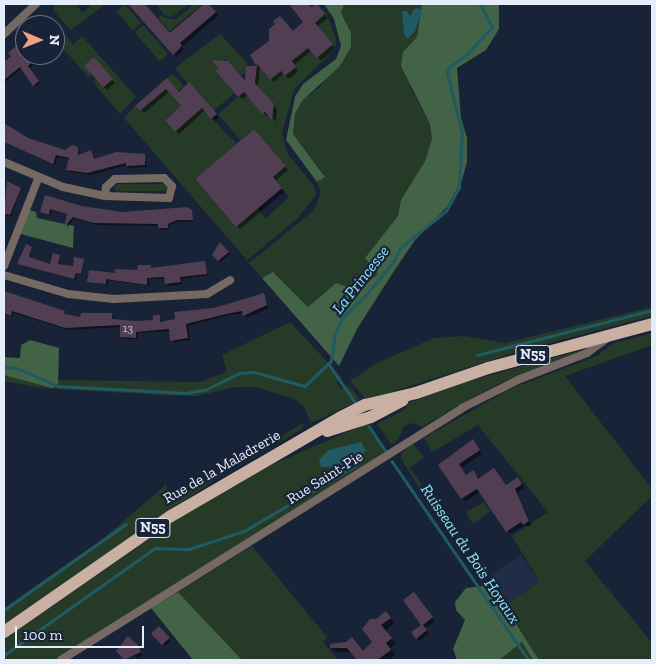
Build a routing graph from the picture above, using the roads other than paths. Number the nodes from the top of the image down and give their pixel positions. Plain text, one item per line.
1 (36, 4) edge
2 (5, 30) edge
3 (4, 162) edge
4 (38, 178) junction
5 (105, 196) junction
6 (4, 266) edge
7 (4, 275) edge
8 (230, 280) dead end
9 (652, 324) edge
10 (612, 335) junction
11 (4, 632) edge
12 (61, 660) edge

1 - 2 street
3 - 4 street
4 - 5 street
4 - 6 street
5 - 5 street
7 - 8 street
9 - 10 main road, Rue de la Maladrerie / N55
10 - 11 main road, Rue de la Maladrerie / N55
10 - 12 street, Rue Saint-Pie

